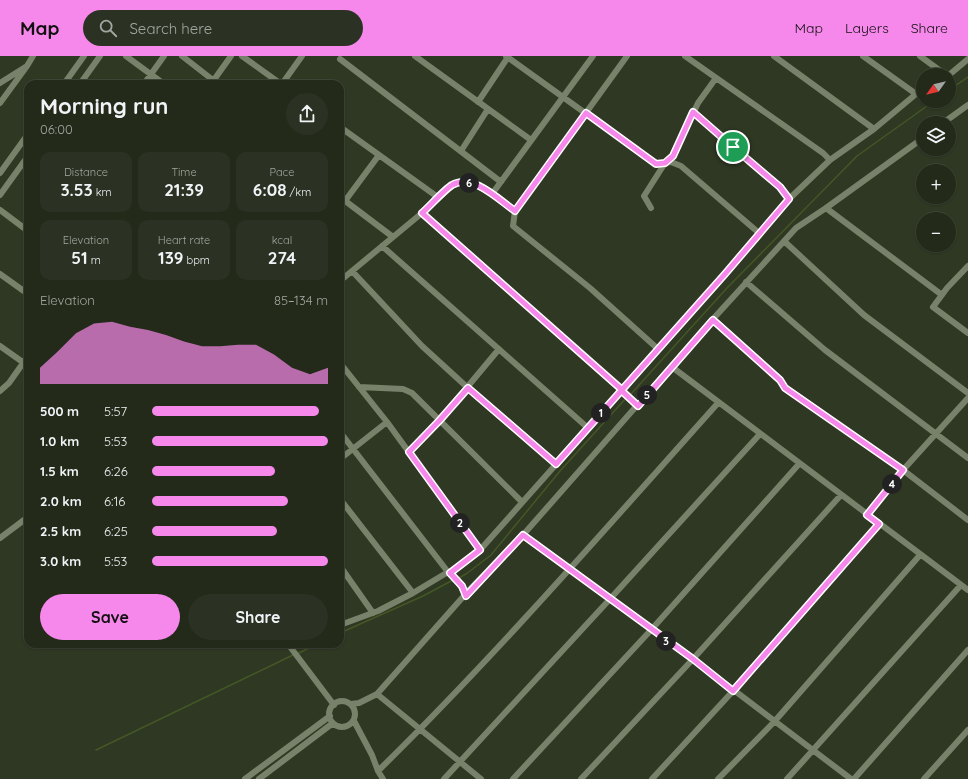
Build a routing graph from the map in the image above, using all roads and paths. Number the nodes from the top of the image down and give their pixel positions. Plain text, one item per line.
1 (33, 56) edge
2 (84, 56) edge
3 (100, 56) edge
4 (126, 56) edge
5 (164, 56) edge
6 (182, 56) edge
7 (231, 56) edge
8 (242, 56) edge
9 (302, 56) edge
10 (415, 56) edge
11 (593, 56) edge
12 (627, 56) edge
13 (685, 56) edge
14 (774, 56) edge
15 (863, 56) edge
16 (920, 56) edge
17 (507, 57) edge
18 (340, 59) dead end
19 (968, 59) edge
20 (27, 66) junction
21 (936, 68) edge
22 (956, 69) edge
23 (150, 74) junction
24 (716, 78) junction
25 (67, 80) edge
26 (83, 80) edge
27 (146, 80) edge
28 (158, 80) edge
29 (210, 80) edge
30 (216, 80) edge
31 (275, 80) edge
32 (284, 80) edge
33 (0, 83) edge
34 (916, 94) joint
35 (563, 97) junction
36 (478, 102) junction
37 (0, 104) edge
38 (968, 105) edge
39 (488, 109) junction
40 (693, 112) junction
41 (586, 113) junction
42 (953, 116) edge
43 (874, 129) junction
44 (344, 130) edge
45 (24, 140) edge
46 (531, 140) junction
47 (916, 143) edge
48 (461, 151) junction
49 (379, 155) junction
50 (830, 160) junction
51 (665, 163) junction
52 (24, 166) edge
53 (0, 173) edge
54 (501, 182) junction
55 (492, 194) junction
56 (0, 195) edge
57 (344, 197) edge
58 (439, 198) junction
59 (789, 199) junction
60 (344, 200) edge
61 (651, 208) dead end
62 (826, 208) junction
63 (0, 210) edge
64 (515, 211) junction
65 (422, 213) junction
66 (24, 228) edge
67 (759, 233) junction
68 (393, 237) junction
69 (784, 241) junction
70 (382, 246) junction
71 (968, 267) edge
72 (352, 271) junction
73 (0, 274) edge
74 (344, 277) edge
75 (746, 282) junction
76 (24, 291) edge
77 (942, 295) junction
78 (713, 320) junction
79 (968, 333) edge
80 (0, 346) edge
81 (499, 349) junction
82 (658, 349) junction
83 (24, 363) joint
84 (672, 367) junction
85 (344, 368) edge
86 (359, 387) junction
87 (468, 388) junction
88 (0, 391) edge
89 (622, 391) junction
90 (968, 393) edge
91 (968, 398) edge
92 (718, 403) junction
93 (638, 406) junction
94 (439, 421) junction
95 (387, 422) junction
96 (588, 428) junction
97 (760, 434) junction
98 (936, 434) junction
99 (344, 437) edge
100 (354, 450) junction
101 (409, 452) junction
102 (344, 456) edge
103 (968, 458) edge
104 (556, 464) junction
105 (799, 464) junction
106 (903, 470) junction
107 (840, 495) junction
108 (522, 502) junction
109 (344, 504) edge
110 (867, 515) junction
111 (24, 520) edge
112 (968, 520) edge
113 (879, 524) junction
114 (523, 535) junction
115 (0, 538) edge
116 (480, 550) junction
117 (920, 555) junction
118 (570, 569) junction
119 (344, 572) edge
120 (450, 573) junction
121 (961, 585) junction
122 (968, 590) edge
123 (413, 593) junction
124 (466, 596) junction
125 (610, 600) junction
126 (373, 613) junction
127 (344, 624) edge
128 (651, 630) junction
129 (291, 648) edge
130 (968, 650) edge
131 (693, 659) junction
132 (733, 691) junction
133 (377, 694) junction
134 (334, 704) junction
135 (351, 704) junction
136 (330, 716) junction
137 (354, 721) junction
138 (774, 722) junction
139 (333, 723) junction
140 (421, 729) junction
141 (968, 730) edge
142 (813, 751) junction
143 (460, 762) junction
144 (378, 771) junction
145 (245, 779) edge
146 (259, 779) edge
147 (383, 779) edge
148 (444, 779) edge
149 (481, 779) edge
150 (513, 779) edge
151 (581, 779) edge
152 (652, 779) edge
153 (718, 779) edge
154 (787, 779) edge
155 (851, 779) edge
156 (854, 779) edge
157 (924, 779) edge

1 - 20 street
2 - 25 street
3 - 26 street
4 - 23 street
5 - 23 street
6 - 29 street
7 - 30 street
8 - 31 street
9 - 32 street
10 - 36 street
11 - 35 street
12 - 41 street
13 - 24 street
14 - 43 street
15 - 34 street
16 - 21 street
17 - 35 street
17 - 36 street
18 - 48 street
19 - 22 street
20 - 33 street
20 - 37 street
23 - 27 street
23 - 28 street
24 - 40 street
24 - 50 street
34 - 43 street
35 - 41 street
35 - 46 street
36 - 39 street
38 - 42 street
39 - 46 street
39 - 48 street
40 - 51 street
40 - 59 street
41 - 51 street
41 - 64 street
43 - 50 street
44 - 49 street
45 - 53 street
46 - 54 street
47 - 62 street
48 - 54 street
49 - 57 street
49 - 58 street
50 - 59 street
51 - 61 street
51 - 67 street
52 - 56 street
54 - 55 street
55 - 58 street
55 - 64 street
58 - 65 street
59 - 67 street
60 - 68 street
62 - 69 street
62 - 77 street
63 - 66 street
64 - 82 street
65 - 68 street
65 - 89 street
67 - 82 street
68 - 70 street
69 - 75 street
69 - 90 street
70 - 72 street
70 - 81 street
71 - 77 street
72 - 74 street
72 - 87 street
73 - 76 street
75 - 78 street
75 - 98 street
77 - 79 street
78 - 84 street
78 - 106 street
80 - 83 street
81 - 87 street
81 - 96 street
82 - 89 street
83 - 88 street
84 - 92 street
84 - 93 street
85 - 86 street
86 - 94 street
86 - 95 street
87 - 94 street
87 - 104 street
89 - 93 street
89 - 96 street
91 - 98 street
92 - 97 street
92 - 118 street
93 - 114 street
94 - 101 street
94 - 108 street
95 - 100 street
95 - 101 street
96 - 104 street
97 - 105 street
97 - 125 street
98 - 103 street
98 - 106 street
99 - 100 street
100 - 102 street
100 - 120 street
101 - 116 street
104 - 108 street
105 - 107 street
105 - 128 street
106 - 110 street
106 - 112 street
107 - 110 street
107 - 131 street
108 - 116 street
109 - 123 street
110 - 113 street
111 - 115 street
113 - 117 street
113 - 132 street
114 - 118 street
114 - 124 street
116 - 120 street
117 - 121 street
117 - 138 street
118 - 125 street
118 - 140 street
119 - 126 street
120 - 123 street
120 - 124 street
121 - 122 street
121 - 142 street
123 - 126 street
124 - 133 street
125 - 128 street
125 - 143 street
126 - 127 street
128 - 131 street
128 - 150 street
129 - 134 street
130 - 156 street
131 - 132 street
131 - 151 street
132 - 138 street
132 - 152 street
133 - 135 street
133 - 140 street
134 - 135 street
134 - 136 street
135 - 137 street
136 - 139 street
136 - 145 street
137 - 139 street
137 - 144 street
138 - 142 street
138 - 153 street
139 - 146 street
140 - 143 street
140 - 144 street
141 - 157 street
142 - 154 street
142 - 155 street
143 - 148 street
143 - 149 street
144 - 147 street

